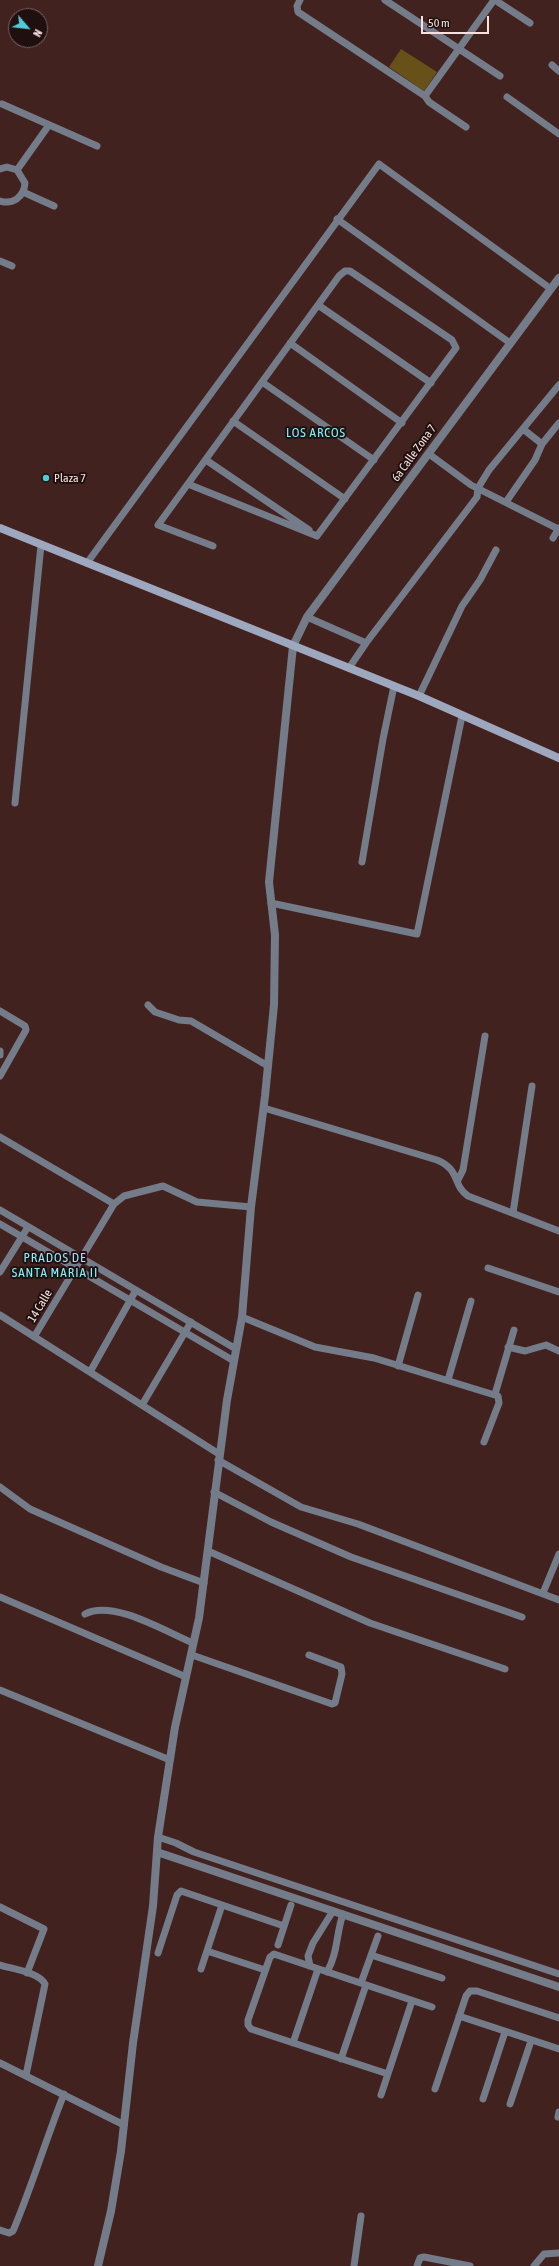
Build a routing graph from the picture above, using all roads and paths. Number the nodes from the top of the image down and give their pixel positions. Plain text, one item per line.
1 (300, 0) edge
2 (385, 0) edge
3 (494, 0) edge
4 (530, 23) dead end
5 (459, 49) junction
6 (552, 65) dead end
7 (559, 71) edge
8 (500, 76) dead end
9 (425, 96) junction
10 (508, 97) dead end
11 (2, 104) dead end
12 (49, 125) junction
13 (466, 127) dead end
14 (559, 134) edge
15 (97, 146) dead end
16 (0, 170) edge
17 (17, 170) junction
18 (23, 192) junction
19 (0, 200) edge
20 (54, 206) dead end
21 (336, 219) junction
22 (0, 261) edge
23 (12, 266) dead end
24 (559, 279) edge
25 (551, 289) junction
26 (318, 305) junction
27 (290, 343) junction
28 (510, 343) junction
29 (262, 382) junction
30 (431, 383) junction
31 (559, 385) edge
32 (233, 421) junction
33 (402, 423) junction
34 (559, 423) edge
35 (523, 429) junction
36 (542, 444) junction
37 (429, 454) junction
38 (206, 460) junction
39 (374, 460) junction
40 (188, 484) junction
41 (478, 488) junction
42 (345, 499) junction
43 (506, 502) junction
44 (0, 528) edge
45 (559, 529) edge
46 (317, 536) junction
47 (553, 538) dead end
48 (41, 545) junction
49 (213, 546) dead end
50 (496, 550) dead end
51 (87, 563) junction
52 (307, 617) junction
53 (366, 643) junction
54 (293, 646) junction
55 (349, 668) junction
56 (394, 686) junction
57 (419, 696) junction
58 (462, 716) junction
59 (559, 758) edge
60 (15, 803) dead end
61 (362, 862) dead end
62 (271, 903) junction
63 (148, 1005) dead end
64 (0, 1011) edge
65 (485, 1036) dead end
66 (0, 1051) edge
67 (0, 1054) edge
68 (268, 1066) junction
69 (0, 1076) edge
70 (532, 1086) dead end
71 (264, 1108) junction
72 (0, 1137) edge
73 (458, 1180) junction
74 (114, 1204) junction
75 (251, 1207) junction
76 (0, 1210) edge
77 (513, 1213) junction
78 (0, 1224) edge
79 (28, 1227) junction
80 (559, 1231) edge
81 (22, 1236) junction
82 (82, 1258) junction
83 (76, 1268) junction
84 (488, 1268) dead end
85 (0, 1272) edge
86 (136, 1290) junction
87 (559, 1292) edge
88 (418, 1295) dead end
89 (130, 1300) junction
90 (471, 1301) dead end
91 (0, 1315) edge
92 (242, 1317) junction
93 (191, 1322) junction
94 (514, 1330) dead end
95 (185, 1332) junction
96 (34, 1337) junction
97 (508, 1348) junction
98 (236, 1349) junction
99 (559, 1351) edge
100 (234, 1361) junction
101 (398, 1366) junction
102 (90, 1372) junction
103 (448, 1380) junction
104 (495, 1394) junction
105 (142, 1405) junction
106 (484, 1442) dead end
107 (219, 1457) junction
108 (0, 1487) edge
109 (214, 1492) junction
110 (208, 1552) junction
111 (559, 1554) edge
112 (204, 1583) junction
113 (543, 1592) junction
114 (0, 1596) edge
115 (559, 1600) edge
116 (85, 1614) dead end
117 (522, 1617) dead end
118 (193, 1643) junction
119 (192, 1655) junction
120 (309, 1655) dead end
121 (505, 1669) dead end
122 (186, 1677) junction
123 (0, 1690) edge
124 (170, 1760) junction
125 (158, 1837) junction
126 (157, 1852) junction
127 (222, 1905) junction
128 (291, 1905) dead end
129 (0, 1908) edge
130 (332, 1911) junction
131 (343, 1914) junction
132 (284, 1926) junction
133 (378, 1936) dead end
134 (278, 1945) dead end
135 (207, 1951) junction
136 (158, 1953) dead end
137 (371, 1955) junction
138 (0, 1965) edge
139 (310, 1966) junction
140 (201, 1969) dead end
141 (318, 1969) junction
142 (265, 1970) junction
143 (327, 1972) junction
144 (27, 1973) junction
145 (559, 1974) edge
146 (442, 1978) dead end
147 (363, 1984) junction
148 (559, 1987) edge
149 (412, 2000) junction
150 (432, 2007) dead end
151 (459, 2016) junction
152 (559, 2018) edge
153 (505, 2032) junction
154 (531, 2040) junction
155 (293, 2043) junction
156 (559, 2050) edge
157 (342, 2059) junction
158 (0, 2063) edge
159 (388, 2074) junction
160 (26, 2075) junction
161 (435, 2088) dead end
162 (64, 2094) junction
163 (381, 2095) dead end
164 (483, 2099) dead end
165 (510, 2104) dead end
166 (124, 2124) junction
167 (361, 2216) dead end
168 (0, 2230) edge
169 (559, 2253) edge
170 (98, 2266) edge
171 (354, 2266) edge
172 (417, 2266) edge
173 (470, 2266) edge
174 (534, 2266) edge

1 - 9 street
2 - 5 street
3 - 4 street
3 - 5 street
5 - 8 street
5 - 9 street
6 - 7 street
9 - 13 street
10 - 14 street
11 - 12 street
12 - 15 street
12 - 17 street
16 - 17 street
17 - 18 street
18 - 19 street
18 - 20 street
21 - 25 street
21 - 28 street
21 - 51 street
22 - 23 street
24 - 25 street, 6a Calle Zona 7
25 - 28 street, 6a Calle Zona 7
26 - 27 street
26 - 30 street
26 - 30 street
27 - 29 street
27 - 33 street
28 - 37 street, 6a Calle Zona 7
29 - 32 street
29 - 39 street
30 - 33 street
31 - 35 street
32 - 38 street
32 - 42 street
33 - 39 street
34 - 36 street
35 - 36 street
35 - 41 street
36 - 43 street
37 - 41 street
37 - 52 street, 6a Calle Zona 7
38 - 40 street
38 - 46 street
39 - 42 street
40 - 46 street
40 - 49 street
41 - 43 street
41 - 53 street
42 - 46 street
43 - 45 street
44 - 48 main road
45 - 47 street
48 - 51 main road
48 - 60 street
50 - 57 street
51 - 54 main road
52 - 53 street
52 - 54 street, 6a Calle Zona 7
53 - 55 street
54 - 55 main road
54 - 62 street, 6a Calle Zona 7
55 - 56 main road
56 - 57 main road
56 - 61 street
57 - 58 main road
58 - 59 main road
58 - 62 street
62 - 68 street, 6a Calle Zona 7
63 - 68 street
64 - 69 street
65 - 73 street
66 - 67 street
68 - 71 street, 6a Calle Zona 7
70 - 77 street
71 - 73 street
71 - 75 street, 6a Calle Zona 7
72 - 74 street
73 - 77 street
74 - 75 street
74 - 82 street, 14 Calle
75 - 92 street, 6a Calle Zona 7
76 - 79 street
77 - 80 street
78 - 81 street
79 - 81 street
79 - 82 street
81 - 83 street
81 - 85 street
82 - 83 street, 14 Calle
82 - 86 street
83 - 89 street
83 - 96 street, 14 Calle
84 - 87 street
86 - 89 street
86 - 93 street
88 - 101 street
89 - 95 street
89 - 102 street
90 - 103 street
91 - 96 street
92 - 98 street, 6a Calle Zona 7
92 - 101 street
93 - 95 street
93 - 98 street
94 - 97 street
95 - 100 street
95 - 105 street
96 - 102 street
97 - 99 street
97 - 104 street
98 - 100 street, 6a Calle Zona 7
100 - 107 street, 6a Calle Zona 7
101 - 103 street
102 - 105 street
103 - 104 street
104 - 106 street
105 - 107 street
107 - 109 street, 6a Calle Zona 7
107 - 113 street
108 - 112 street
109 - 110 street, 6a Calle Zona 7
109 - 117 street
110 - 112 street, 6a Calle Zona 7
110 - 121 street
111 - 113 street
112 - 118 street, 6a Calle Zona 7
113 - 115 street
114 - 122 street
116 - 118 street
118 - 119 street, 6a Calle Zona 7
119 - 120 street
119 - 122 street, 6a Calle Zona 7
122 - 124 street, 6a Calle Zona 7
123 - 124 street
124 - 125 street, 6a Calle Zona 7
125 - 126 street, 6a Calle Zona 7
125 - 145 street
126 - 130 street
126 - 166 street, 6a Calle Zona 7
127 - 132 street
127 - 135 street
127 - 136 street
128 - 132 street
129 - 144 street
130 - 131 street
130 - 139 street
131 - 143 street
131 - 148 street
132 - 134 street
133 - 137 street
135 - 140 street
135 - 142 street
137 - 146 street
137 - 147 street
138 - 144 street
139 - 141 street
139 - 142 street
141 - 143 street
141 - 155 street
142 - 155 street
143 - 147 street
144 - 160 street
147 - 149 street
147 - 157 street
149 - 150 street
149 - 159 street
151 - 152 street
151 - 153 street
151 - 161 street
153 - 154 street
153 - 164 street
154 - 156 street
154 - 165 street
155 - 157 street
157 - 159 street
158 - 160 street
159 - 163 street
160 - 162 street
162 - 166 street
162 - 168 street
166 - 170 street, 6a Calle Zona 7
167 - 171 street
169 - 174 street
172 - 173 street

